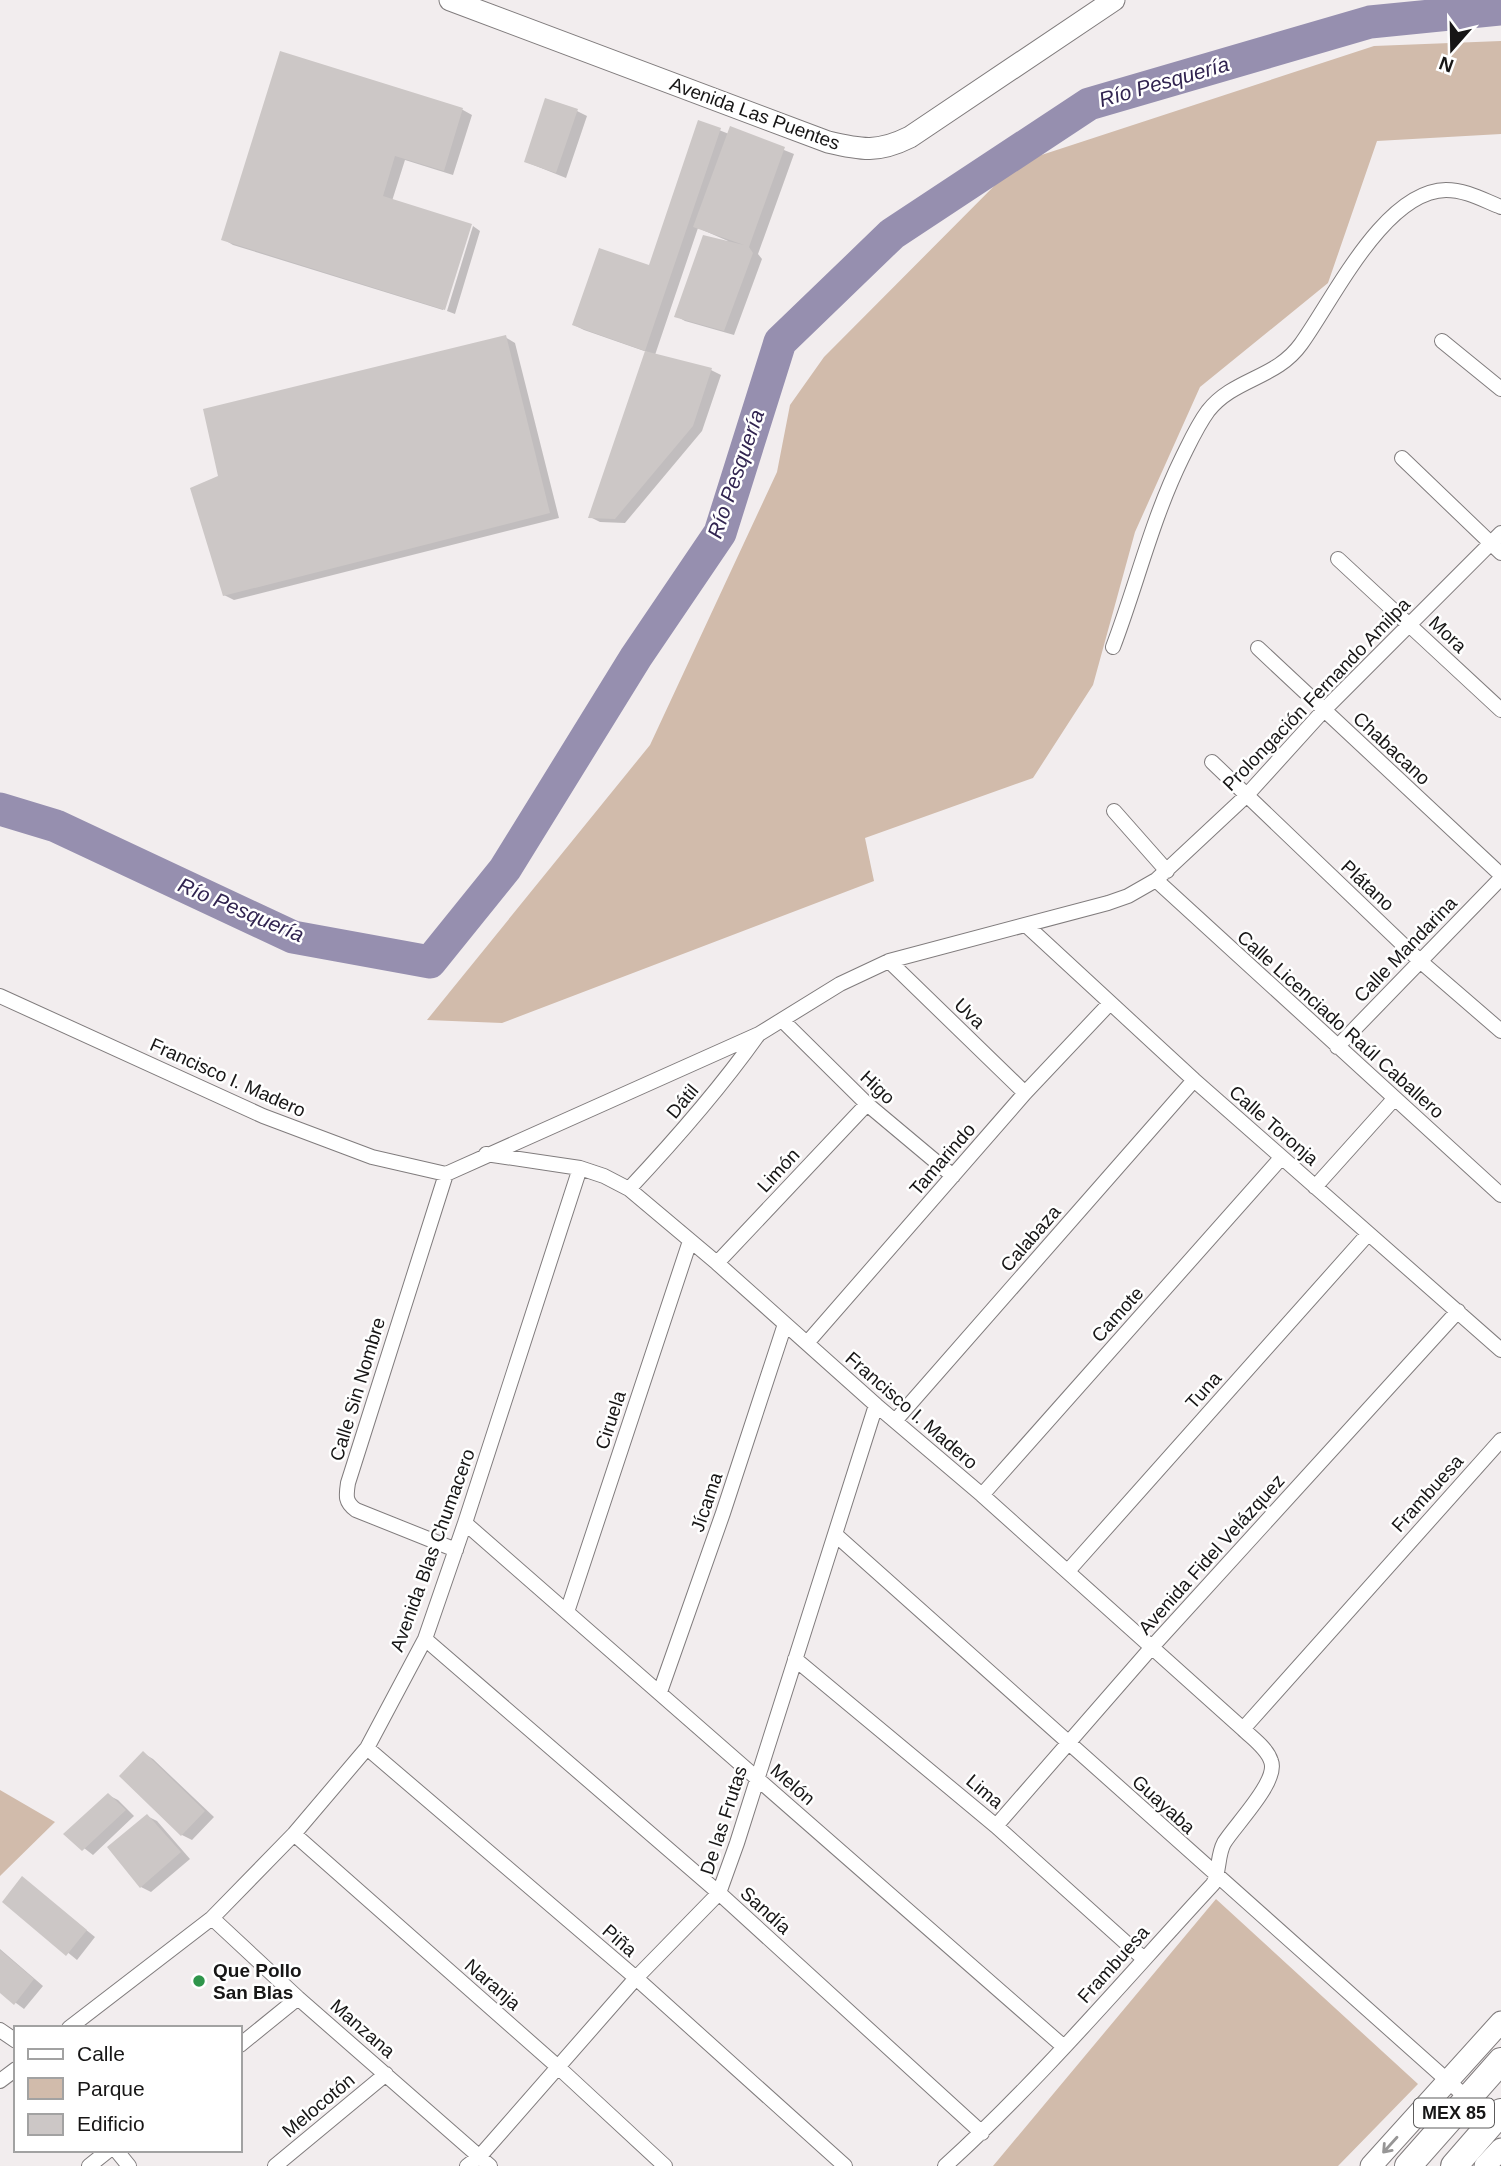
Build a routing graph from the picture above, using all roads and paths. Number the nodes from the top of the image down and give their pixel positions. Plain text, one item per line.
1 (450, 0) edge
2 (1114, 0) edge
3 (1501, 207) edge
4 (1442, 341) dead end
5 (1499, 384) edge
6 (1402, 458) dead end
7 (1497, 543) edge
8 (1338, 559) dead end
9 (1409, 624) junction
10 (1113, 647) dead end
11 (1258, 648) dead end
12 (1324, 710) junction
13 (1501, 710) edge
14 (1212, 762) dead end
15 (1246, 796) junction
16 (1114, 811) dead end
17 (1161, 876) junction
18 (1501, 876) edge
19 (1026, 925) junction
20 (888, 961) junction
21 (1420, 961) junction
22 (0, 996) edge
23 (1110, 1003) junction
24 (783, 1021) junction
25 (1501, 1031) edge
26 (759, 1034) junction
27 (1336, 1047) junction
28 (1194, 1080) junction
29 (1025, 1093) junction
30 (1394, 1099) junction
31 (867, 1104) junction
32 (486, 1154) junction
33 (1281, 1158) junction
34 (580, 1168) junction
35 (446, 1174) junction
36 (953, 1176) junction
37 (1315, 1186) junction
38 (629, 1189) junction
39 (1501, 1195) edge
40 (1368, 1234) junction
41 (690, 1241) junction
42 (717, 1263) junction
43 (1458, 1311) junction
44 (785, 1324) junction
45 (807, 1343) junction
46 (1501, 1350) edge
47 (877, 1405) junction
48 (895, 1421) junction
49 (1501, 1440) edge
50 (982, 1495) junction
51 (465, 1523) junction
52 (836, 1536) junction
53 (456, 1550) junction
54 (1068, 1571) junction
55 (567, 1612) junction
56 (425, 1639) junction
57 (1152, 1647) junction
58 (795, 1659) junction
59 (660, 1692) junction
60 (1242, 1729) junction
61 (1069, 1745) junction
62 (367, 1748) junction
63 (1273, 1766) joint
64 (757, 1778) junction
65 (996, 1826) junction
66 (293, 1834) junction
67 (1217, 1876) junction
68 (719, 1893) junction
69 (212, 1917) junction
70 (1144, 1959) junction
71 (636, 1978) junction
72 (298, 1998) junction
73 (1501, 2022) edge
74 (72, 2026) edge
75 (242, 2043) edge
76 (1063, 2047) junction
77 (1501, 2061) edge
78 (558, 2067) junction
79 (14, 2070) edge
80 (386, 2074) junction
81 (0, 2081) edge
82 (1457, 2090) junction
83 (1501, 2112) edge
84 (982, 2133) junction
85 (1501, 2149) edge
86 (106, 2152) edge
87 (118, 2152) edge
88 (485, 2161) edge
89 (839, 2164) edge
90 (89, 2166) edge
91 (130, 2166) edge
92 (275, 2166) edge
93 (467, 2166) edge
94 (665, 2166) edge
95 (945, 2166) edge
96 (1371, 2166) edge
97 (1408, 2166) edge
98 (1454, 2166) edge
99 (1485, 2166) edge

1 - 2 street, Avenida Las Puentes
3 - 10 street
4 - 5 street
6 - 7 street
7 - 9 street, Prolongación Fernando Amilpa
8 - 9 street, Mora
9 - 12 street, Prolongación Fernando Amilpa
9 - 13 street, Mora
11 - 12 street, Chabacano
12 - 15 street, Prolongación Fernando Amilpa
12 - 18 street, Chabacano
14 - 15 street, Plátano
15 - 17 street, Prolongación Fernando Amilpa
15 - 21 street, Plátano
16 - 17 street, Calle Licenciado Raúl Caballero
17 - 19 street
17 - 27 street, Calle Licenciado Raúl Caballero
18 - 21 street, Calle Mandarina
19 - 20 street
19 - 23 street, Calle Toronja
20 - 24 street
20 - 29 street, Uva
21 - 25 street, Plátano
21 - 27 street, Calle Mandarina
22 - 35 street, Francisco I. Madero
23 - 28 street, Calle Toronja
23 - 29 street, Tamarindo
24 - 26 street
24 - 31 street, Higo
26 - 32 street
26 - 38 street, Dátil
27 - 30 street, Calle Licenciado Raúl Caballero
28 - 33 street, Calle Toronja
28 - 48 street, Calabaza
29 - 36 street, Tamarindo
30 - 37 street
30 - 39 street, Calle Licenciado Raúl Caballero
31 - 36 street, Higo
31 - 42 street, Limón
32 - 34 street, Francisco I. Madero
32 - 35 street
33 - 37 street, Calle Toronja
33 - 50 street, Camote
34 - 38 street, Francisco I. Madero
34 - 51 street, Avenida Blas Chumacero
35 - 53 street, Calle Sin Nombre
36 - 45 street, Tamarindo
37 - 40 street, Calle Toronja
38 - 41 street, Francisco I. Madero
40 - 43 street, Calle Toronja
40 - 54 street, Tuna
41 - 42 street, Francisco I. Madero
41 - 55 street, Ciruela
42 - 44 street, Francisco I. Madero
43 - 46 street, Calle Toronja
43 - 57 street, Avenida Fidel Velázquez
44 - 45 street, Francisco I. Madero
44 - 59 street, Jícama
45 - 47 street, Francisco I. Madero
47 - 48 street, Francisco I. Madero
47 - 52 street, De las Frutas
48 - 50 street, Francisco I. Madero
49 - 60 street, Frambuesa
50 - 54 street, Francisco I. Madero
51 - 53 street, Avenida Blas Chumacero
51 - 55 street, Melón
52 - 58 street, De las Frutas
52 - 61 street, Guayaba
53 - 56 street, Avenida Blas Chumacero
54 - 57 street, Francisco I. Madero
55 - 59 street, Melón
56 - 62 street, Avenida Blas Chumacero
56 - 68 street, Sandía
57 - 60 street, Francisco I. Madero
57 - 61 street, Avenida Fidel Velázquez
58 - 64 street, De las Frutas
58 - 65 street, Lima
59 - 64 street, Melón
60 - 63 street, Francisco I. Madero
61 - 65 street, Avenida Fidel Velázquez
61 - 67 street, Guayaba
62 - 66 street, Avenida Blas Chumacero
62 - 71 street, Piña
63 - 67 street, Frambuesa
64 - 68 street, De las Frutas
64 - 76 street, Melón
65 - 70 street, Lima
66 - 69 street, Avenida Blas Chumacero
66 - 78 street, Naranja
67 - 70 street, Frambuesa
67 - 82 street, Guayaba
68 - 71 street, De las Frutas
68 - 84 street, Sandía
69 - 72 street, Manzana
69 - 74 street, Avenida Blas Chumacero
70 - 76 street, Frambuesa
71 - 78 street, De las Frutas
71 - 89 street, Piña
72 - 75 street
72 - 80 street, Manzana
73 - 82 street
76 - 84 street, Frambuesa
77 - 82 highway, MEX 85
78 - 88 street, De las Frutas
78 - 94 street, Naranja
79 - 81 street
80 - 88 street, Manzana
80 - 92 street, Melocotón
82 -> 96 street
82 - 97 highway, MEX 85
83 - 98 highway, MEX 85
84 - 95 street, Frambuesa
85 - 99 street
86 - 90 street
87 - 91 street
88 - 93 street, De las Frutas

